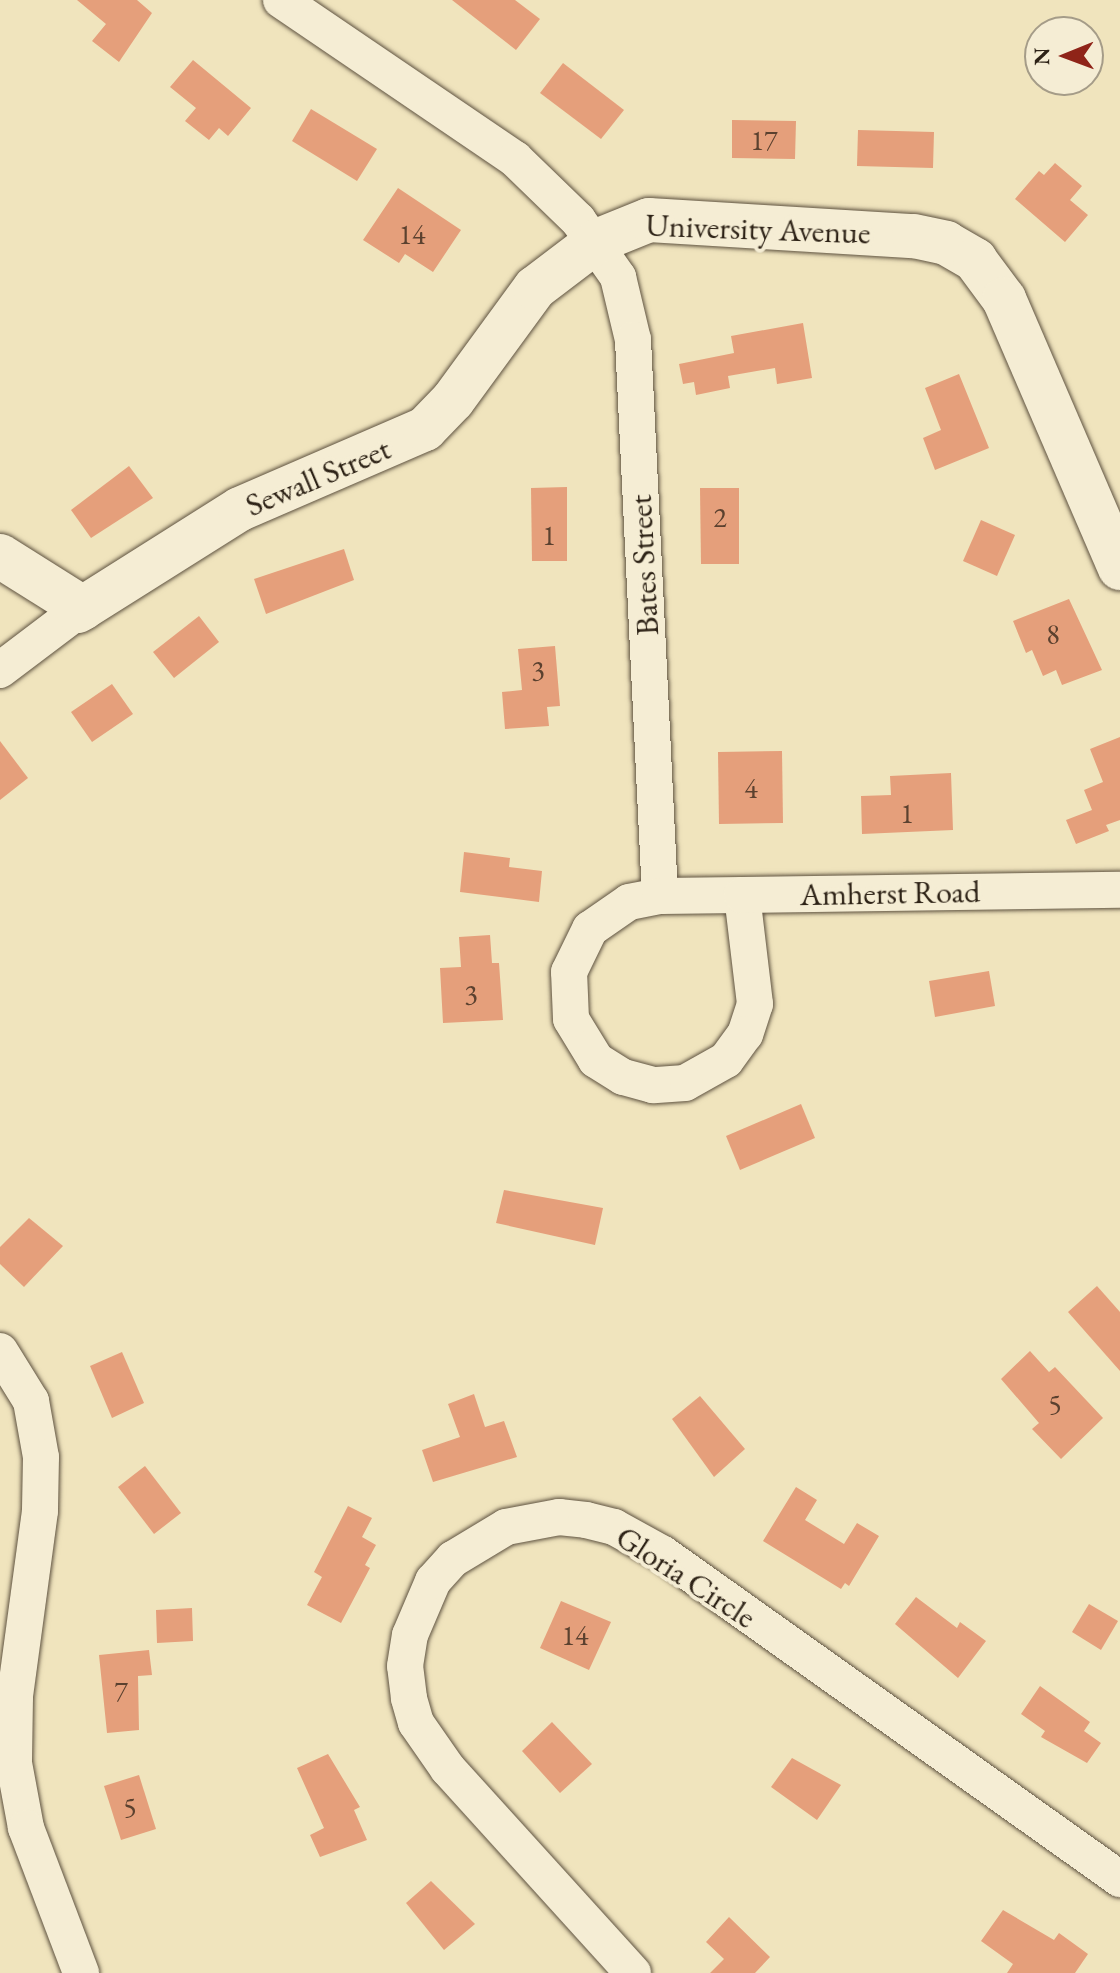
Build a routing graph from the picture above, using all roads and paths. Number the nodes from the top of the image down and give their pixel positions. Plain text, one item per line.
1 (281, 0) edge
2 (597, 241) junction
3 (0, 556) edge
4 (1120, 568) edge
5 (80, 610) junction
6 (0, 670) edge
7 (1120, 890) edge
8 (742, 895) junction
9 (660, 896) junction
10 (0, 1351) edge
11 (1120, 1879) edge
12 (81, 1973) edge
13 (633, 1973) edge

1 - 2 street
2 - 4 street, University Avenue
2 - 5 street, Sewall Street
2 - 9 street, Bates Street
3 - 5 street
5 - 6 street, Sewall Street
7 - 8 street, Amherst Road
8 - 9 street, Amherst Road
8 - 9 street
10 - 12 street
11 - 13 street, Gloria Circle

